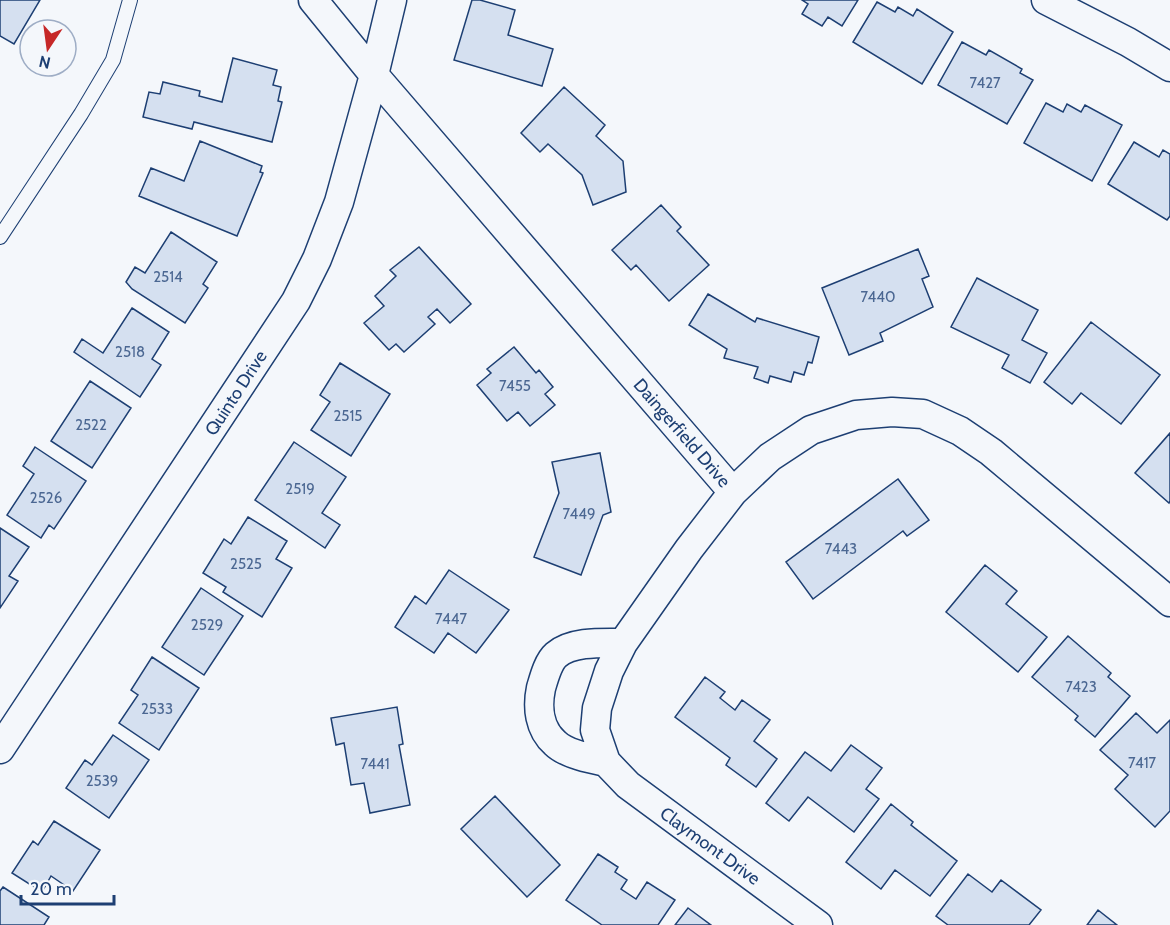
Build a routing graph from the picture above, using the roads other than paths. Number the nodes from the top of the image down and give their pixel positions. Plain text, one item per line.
1 (130, 0) edge
2 (313, 0) edge
3 (392, 0) edge
4 (1046, 0) edge
5 (1170, 67) edge
6 (375, 75) junction
7 (0, 237) edge
8 (733, 492) junction
9 (1170, 602) edge
10 (622, 643) junction
11 (0, 749) edge
12 (606, 762) junction
13 (818, 925) edge

1 - 7 lane
2 - 6 street, Daingerfield Drive
3 - 6 street, Quinto Drive
4 - 5 street
6 - 8 street, Daingerfield Drive
6 - 11 street, Quinto Drive
8 - 9 street, Daingerfield Drive
8 - 10 street, Claymont Drive
10 - 12 street, Claymont Drive
10 - 12 street
12 - 13 street, Claymont Drive

